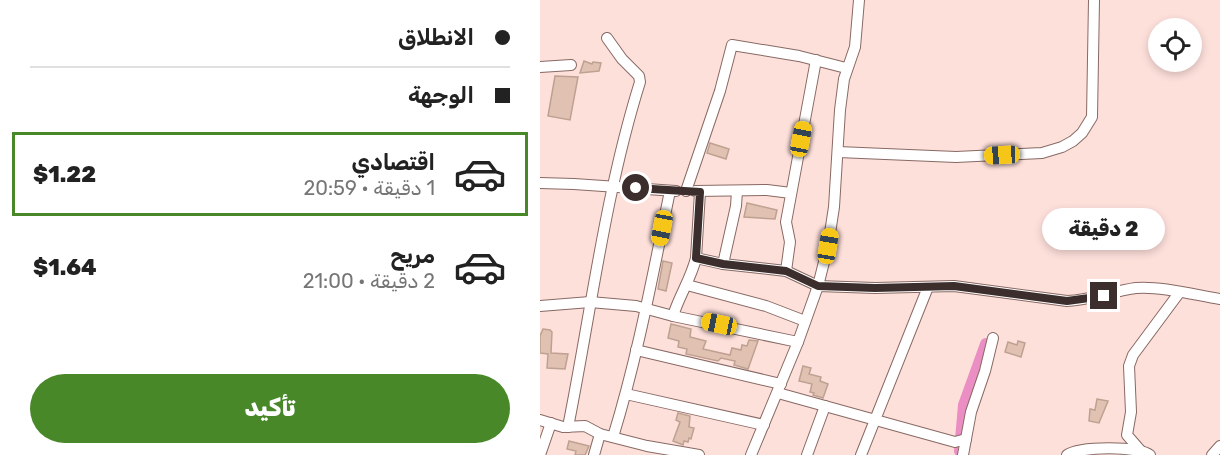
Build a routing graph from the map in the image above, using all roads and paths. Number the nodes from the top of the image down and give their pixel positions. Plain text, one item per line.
1 (859, 0) edge
2 (1094, 0) edge
3 (607, 38) dead end
4 (816, 60) junction
5 (571, 65) dead end
6 (540, 67) edge
7 (846, 68) junction
8 (838, 152) junction
9 (540, 183) edge
10 (614, 187) junction
11 (737, 190) junction
12 (670, 191) junction
13 (686, 191) junction
14 (700, 192) junction
15 (790, 193) junction
16 (696, 258) junction
17 (723, 264) junction
18 (786, 271) junction
19 (687, 285) junction
20 (818, 286) junction
21 (928, 287) junction
22 (1179, 293) junction
23 (1220, 299) edge
24 (590, 302) junction
25 (540, 306) edge
26 (646, 309) junction
27 (673, 316) junction
28 (805, 321) junction
29 (993, 338) dead end
30 (798, 342) junction
31 (636, 350) junction
32 (780, 388) junction
33 (626, 394) junction
34 (825, 406) junction
35 (875, 420) junction
36 (545, 421) edge
37 (764, 425) junction
38 (568, 427) junction
39 (600, 434) junction
40 (613, 436) junction
41 (966, 438) junction
42 (646, 450) edge
43 (1140, 450) junction
44 (540, 455) edge
45 (594, 455) edge
46 (696, 455) edge
47 (752, 455) edge
48 (807, 455) edge
49 (861, 455) edge
50 (963, 455) edge
51 (1067, 455) edge
52 (1150, 455) edge

1 - 7 street
2 - 8 street
3 - 10 street
4 - 7 street
4 - 13 street
4 - 15 street
5 - 6 street
7 - 8 street
8 - 20 street
9 - 10 street
10 - 12 street
10 - 24 street
11 - 14 street
11 - 15 street
11 - 17 street
12 - 13 street
12 - 26 street
13 - 14 street
14 - 16 street
15 - 18 street
16 - 17 street
16 - 19 street
17 - 18 street
18 - 20 street
19 - 27 street
19 - 28 street
20 - 21 street
20 - 28 street
21 - 22 street
21 - 35 street
22 - 23 street
22 - 43 street
24 - 25 street
24 - 26 street
24 - 38 street
26 - 27 street
26 - 31 street
27 - 30 street
28 - 30 street
29 - 41 street
30 - 32 street
31 - 32 street
31 - 33 street
32 - 34 street
32 - 37 street
33 - 37 street
33 - 40 street
34 - 35 street
34 - 48 street
35 - 41 street
35 - 49 street
36 - 38 street
36 - 44 street
37 - 47 street
38 - 39 street
39 - 40 street
39 - 45 street
40 - 42 street
41 - 50 street
42 - 46 street
43 - 51 street
43 - 52 street

